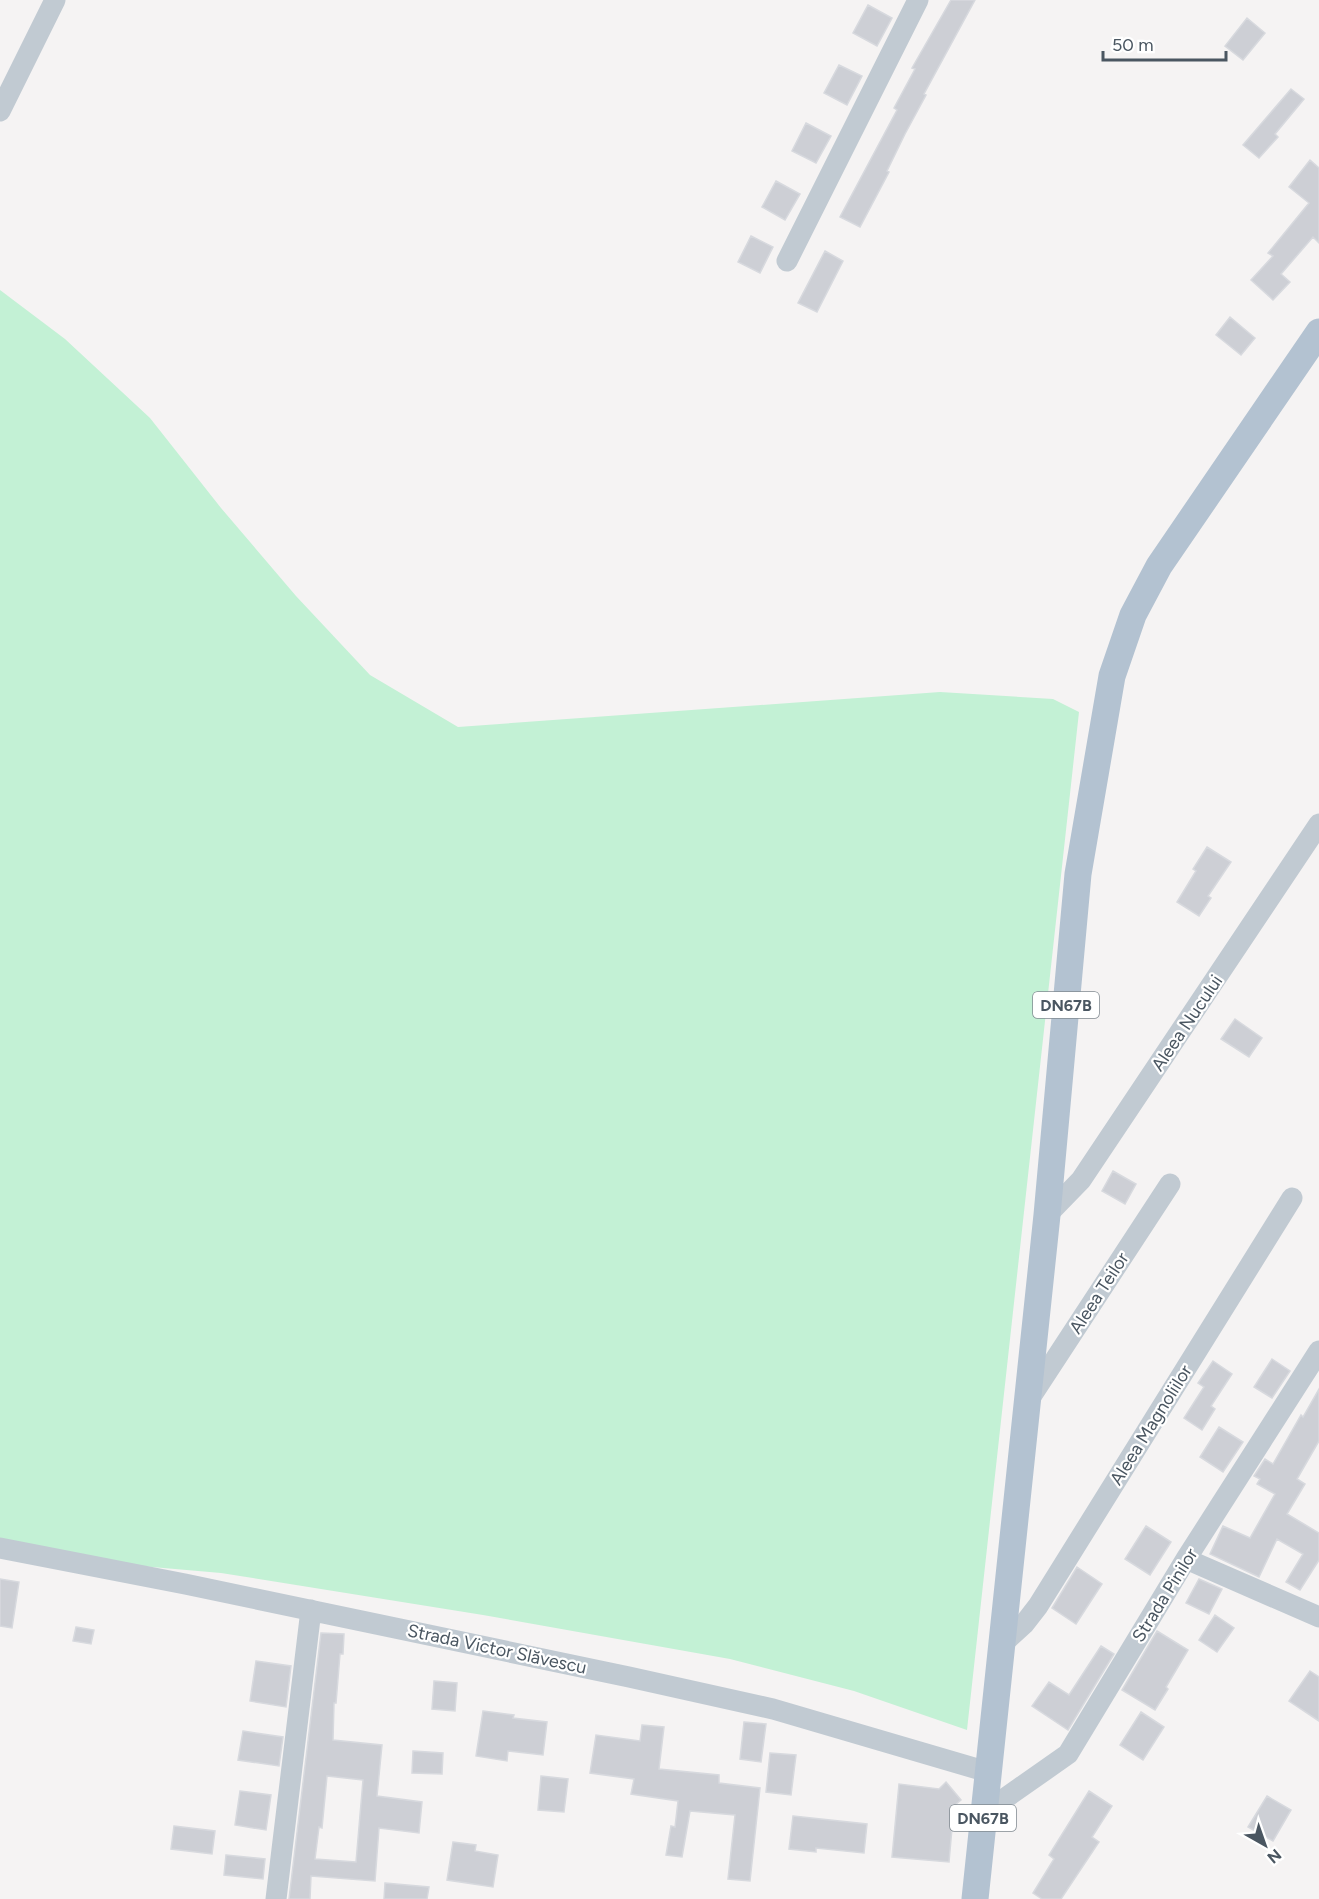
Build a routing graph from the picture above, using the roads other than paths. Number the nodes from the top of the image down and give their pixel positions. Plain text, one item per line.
1 (55, 0) edge
2 (918, 0) edge
3 (0, 111) edge
4 (787, 261) dead end
5 (1319, 332) edge
6 (1319, 824) edge
7 (1170, 1184) dead end
8 (1292, 1198) dead end
9 (1047, 1215) junction
10 (1319, 1351) edge
11 (1027, 1401) junction
12 (0, 1548) edge
13 (1186, 1560) junction
14 (311, 1610) junction
15 (1319, 1617) edge
16 (1001, 1645) junction
17 (988, 1772) junction
18 (984, 1812) junction
19 (276, 1899) edge
20 (975, 1899) edge

1 - 3 street
2 - 4 street
5 - 9 main road, DN67B
6 - 9 street, Aleea Nucului
7 - 11 street, Aleea Teilor
8 - 16 street, Aleea Magnoliilor
9 - 11 main road, DN67B
10 - 13 street, Strada Pinilor
11 - 16 main road, DN67B
12 - 14 street, Strada Victor Slăvescu
13 - 15 street
13 - 18 street, Strada Pinilor
14 - 17 street, Strada Victor Slăvescu
14 - 19 street
16 - 17 main road, DN67B
17 - 18 main road, DN67B
18 - 20 main road, DN67B

